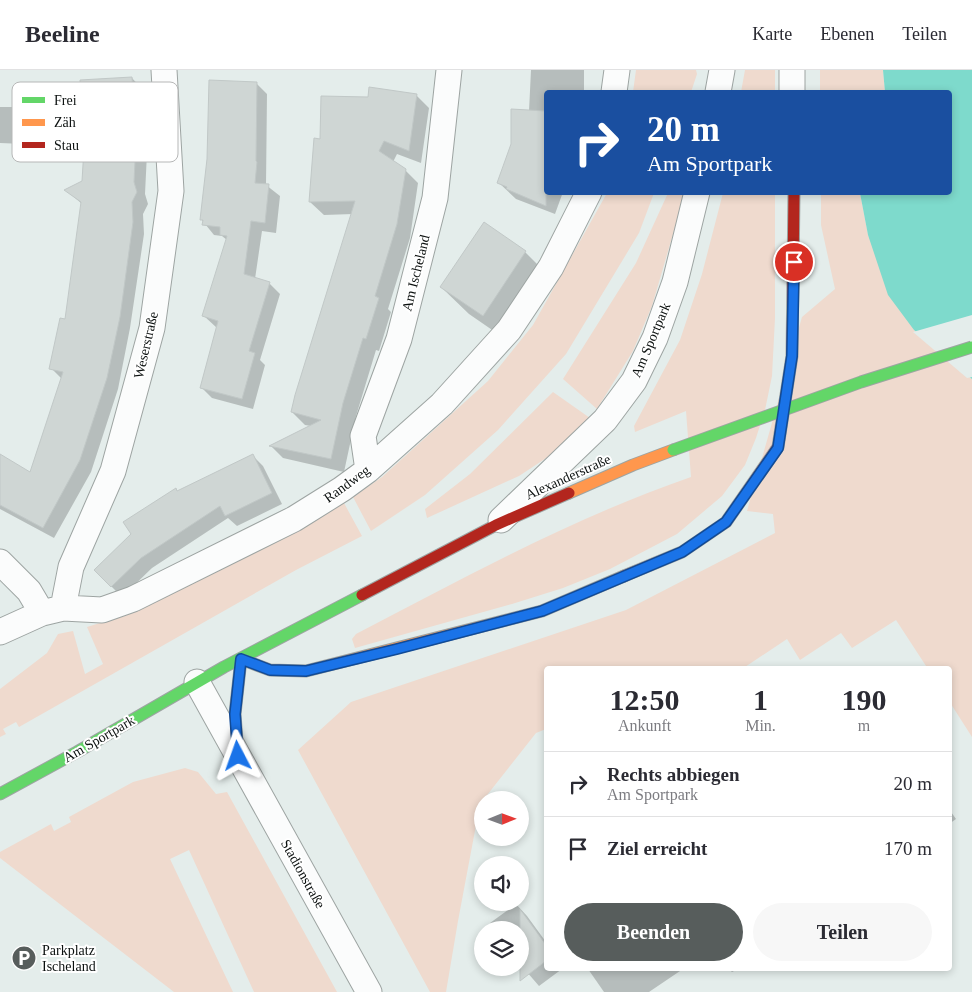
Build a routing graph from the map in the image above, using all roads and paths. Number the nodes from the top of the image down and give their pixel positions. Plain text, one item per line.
1 (449, 70) edge
2 (618, 70) edge
3 (722, 70) edge
4 (792, 70) edge
5 (614, 90) edge
6 (718, 90) edge
7 (792, 90) edge
8 (169, 162) edge
9 (587, 195) edge
10 (696, 195) edge
11 (794, 195) edge
12 (972, 347) edge
13 (368, 470) junction
14 (496, 526) junction
15 (0, 562) edge
16 (52, 610) junction
17 (0, 632) edge
18 (241, 659) junction
19 (197, 682) junction
20 (238, 756) junction
21 (0, 794) edge
22 (369, 992) edge

1 - 13 street, Am Ischeland
2 - 5 street
3 - 6 street
4 - 7 street
8 - 16 street, Weserstraße
9 - 13 street, Randweg
10 - 14 street, Am Sportpark
11 - 18 main road
12 - 14 main road, Alexanderstraße, bridge
13 - 16 street, Randweg
14 - 18 main road, Alexanderstraße
15 - 16 street
16 - 17 street, Randweg
18 - 19 main road, Alexanderstraße
18 - 20 main road, Stadionstraße
19 - 20 street, Stadionstraße
19 - 21 main road, Am Sportpark
20 - 22 street, Stadionstraße

